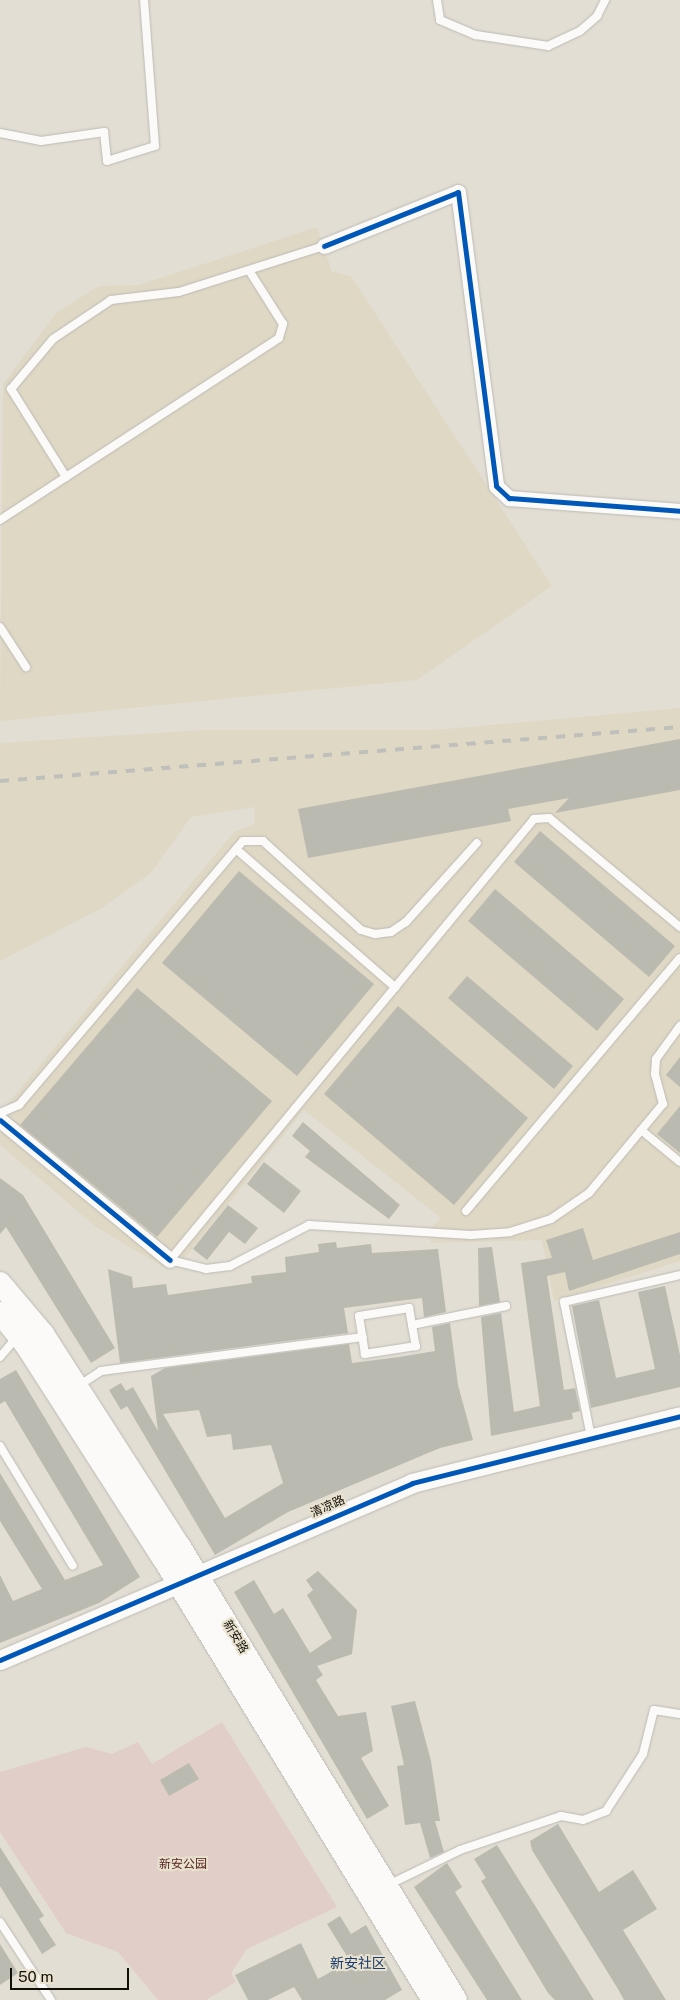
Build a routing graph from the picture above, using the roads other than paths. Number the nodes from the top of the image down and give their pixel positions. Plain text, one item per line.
1 (144, 0) edge
2 (437, 0) edge
3 (605, 0) edge
4 (0, 133) edge
5 (324, 246) joint
6 (250, 272) junction
7 (66, 478) junction
8 (680, 511) edge
9 (0, 520) edge
10 (0, 627) edge
11 (26, 668) dead end
12 (477, 842) dead end
13 (236, 849) junction
14 (680, 927) edge
15 (680, 958) edge
16 (395, 987) junction
17 (680, 1026) edge
18 (0, 1113) edge
19 (0, 1120) edge
20 (641, 1130) junction
21 (680, 1162) edge
22 (466, 1212) dead end
23 (170, 1260) junction
24 (680, 1275) edge
25 (0, 1283) edge
26 (506, 1306) dead end
27 (0, 1313) edge
28 (412, 1325) junction
29 (19, 1336) junction
30 (363, 1337) junction
31 (0, 1357) edge
32 (77, 1386) junction
33 (680, 1416) edge
34 (591, 1437) junction
35 (0, 1446) edge
36 (73, 1566) dead end
37 (190, 1582) junction
38 (0, 1660) edge
39 (680, 1714) edge
40 (387, 1886) junction
41 (0, 1922) edge
42 (50, 2000) edge
43 (433, 2000) edge
44 (456, 2000) edge

1 - 4 lane
2 - 3 lane
5 - 6 lane
5 - 8 street
6 - 7 lane
6 - 7 lane
7 - 9 lane
10 - 11 lane
12 - 13 lane
13 - 16 lane
13 - 18 lane
14 - 16 lane
15 - 22 lane
16 - 23 lane
17 - 20 lane
19 - 23 street
20 - 21 lane
20 - 23 lane
24 - 34 lane
25 - 32 main road, 新安路
26 - 28 lane
27 - 29 main road, 新安路
28 - 30 lane
28 - 30 lane
29 - 31 lane
29 - 37 main road, 新安路
30 - 32 lane
32 - 37 main road, 新安路
33 - 34 street, 清凉路
34 - 37 street, 清凉路
35 - 36 lane
37 - 38 street, 清凉路
37 - 40 main road, 新安路
37 - 43 main road, 新安路
39 - 40 lane
40 - 44 main road, 新安路
41 - 42 lane

